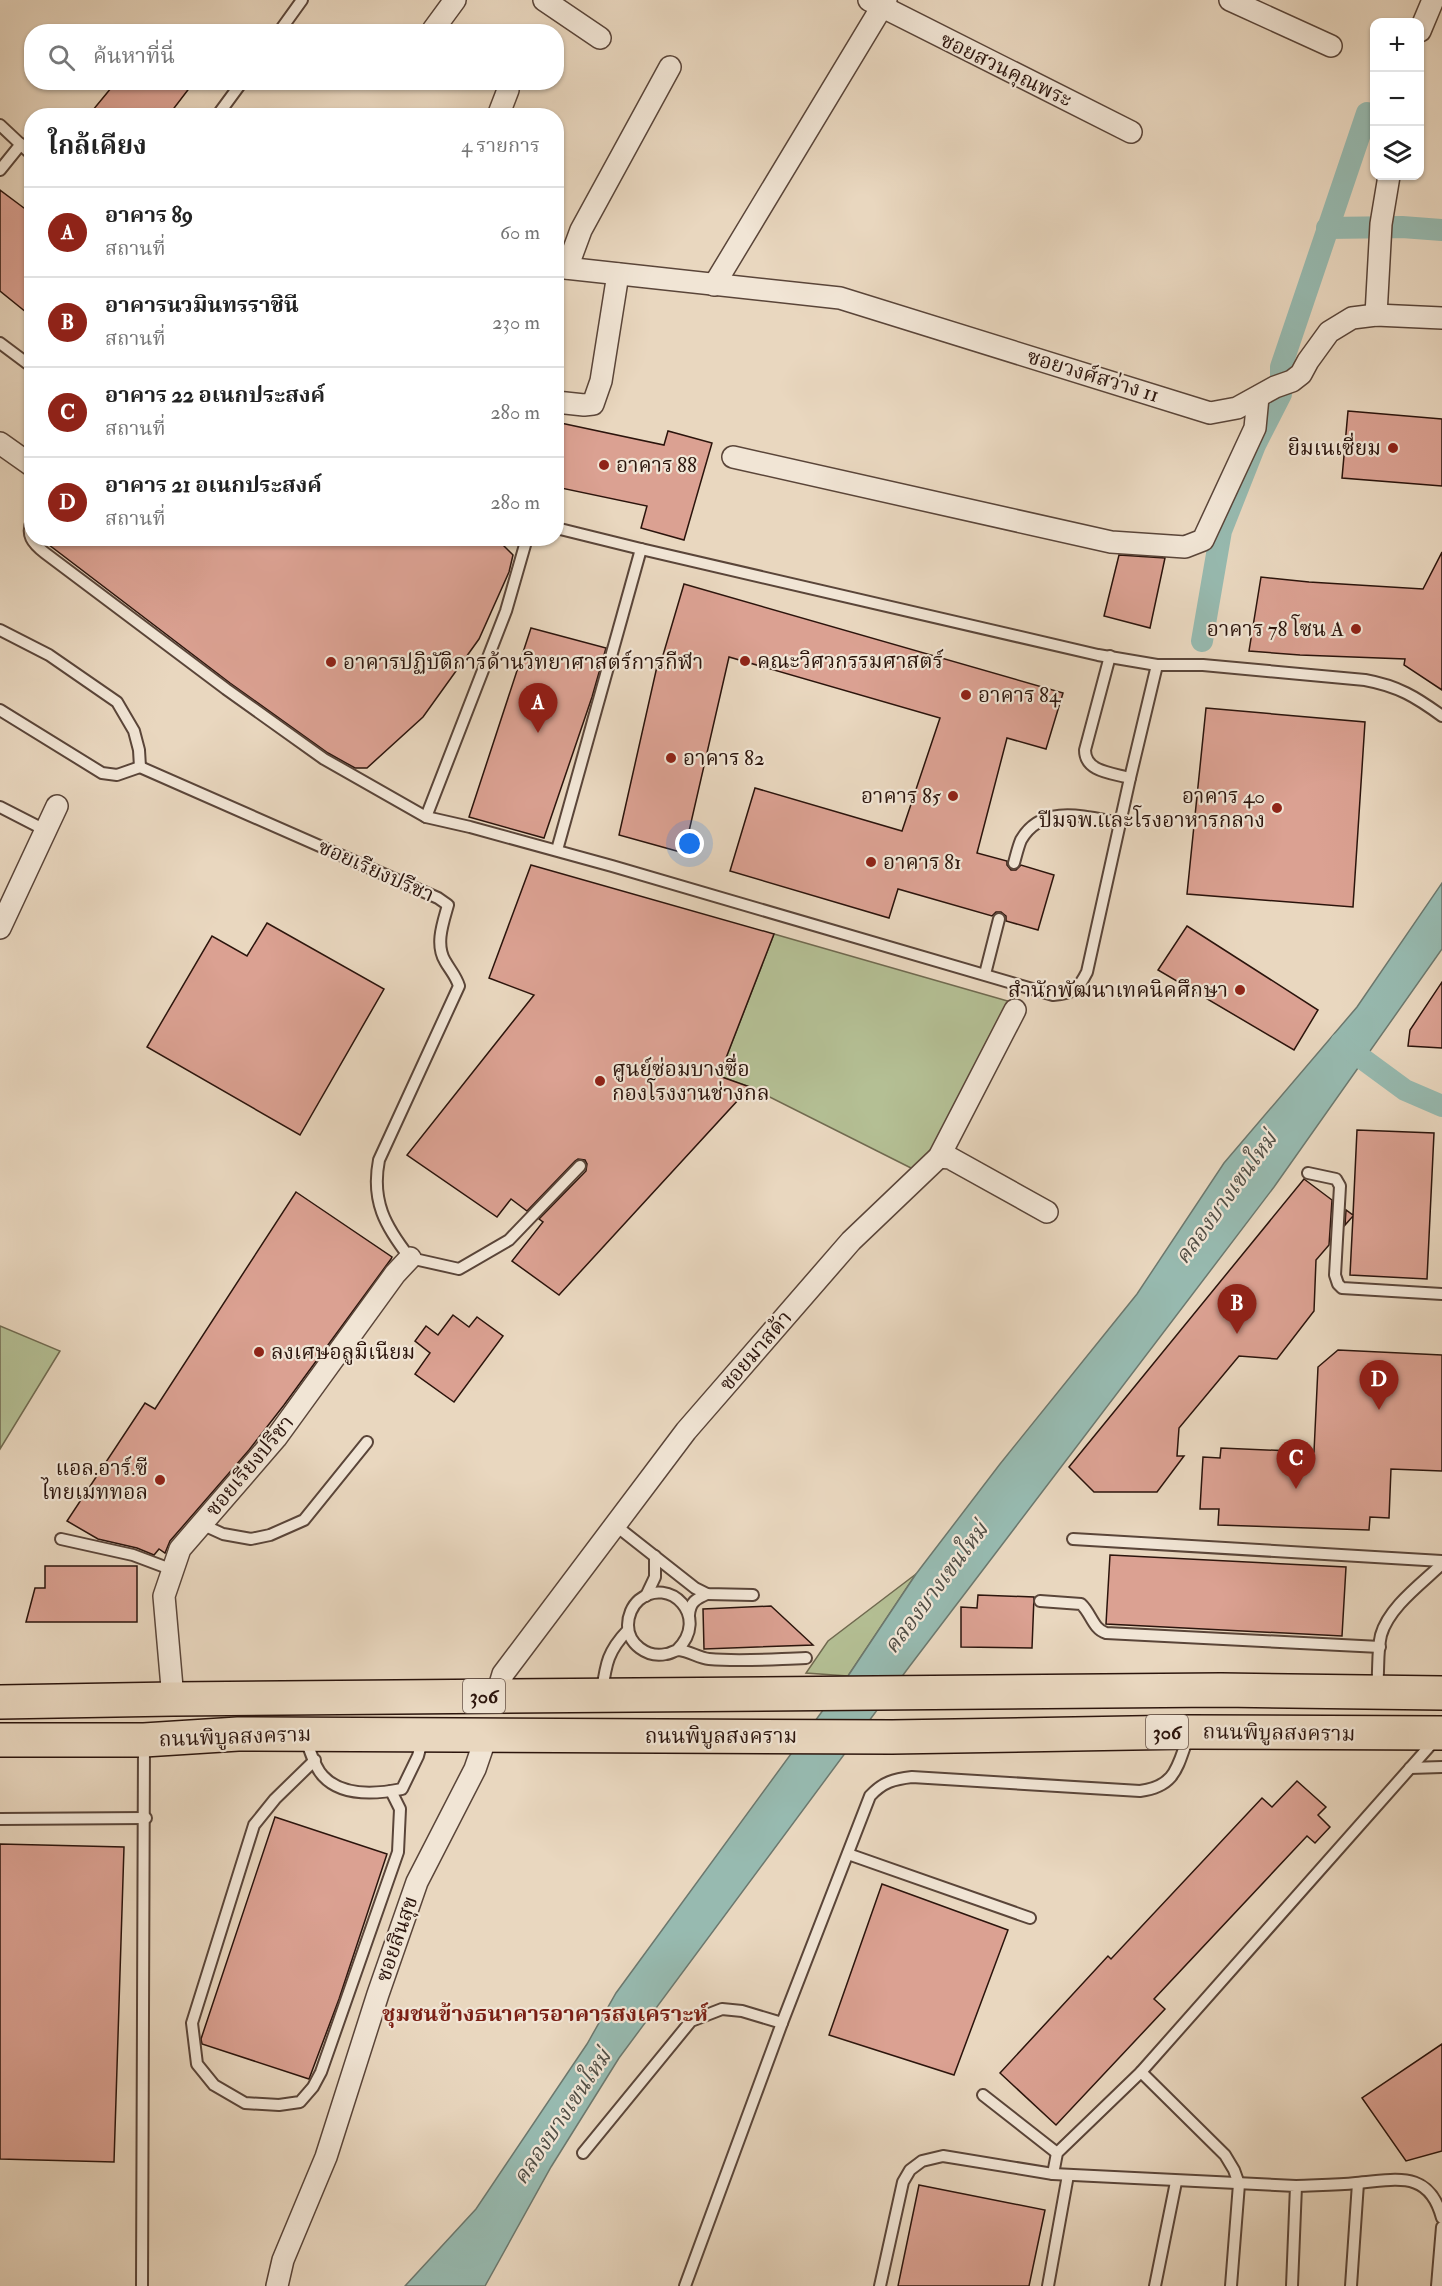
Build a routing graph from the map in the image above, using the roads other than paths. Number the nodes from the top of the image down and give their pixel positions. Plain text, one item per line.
1 (302, 0) edge
2 (455, 0) edge
3 (544, 0) edge
4 (1230, 0) edge
5 (1433, 0) edge
6 (878, 3) edge
7 (1424, 20) edge
8 (285, 24) edge
9 (437, 24) edge
10 (600, 38) dead end
11 (1331, 46) dead end
12 (670, 67) dead end
13 (236, 90) edge
14 (508, 90) dead end
15 (223, 108) edge
16 (501, 108) edge
17 (0, 125) edge
18 (1131, 132) dead end
19 (21, 144) junction
20 (24, 147) edge
21 (0, 170) edge
22 (1388, 180) edge
23 (564, 264) edge
24 (564, 268) edge
25 (618, 274) junction
26 (714, 285) junction
27 (1376, 315) junction
28 (1442, 318) edge
29 (0, 343) edge
30 (24, 361) edge
31 (1275, 388) junction
32 (564, 403) edge
33 (0, 443) edge
34 (733, 457) dead end
35 (24, 460) edge
36 (564, 530) edge
37 (36, 546) edge
38 (525, 546) edge
39 (641, 549) junction
40 (0, 630) edge
41 (1110, 656) junction
42 (1157, 665) junction
43 (0, 710) edge
44 (1442, 716) edge
45 (140, 767) junction
46 (1130, 778) junction
47 (57, 806) dead end
48 (0, 807) edge
49 (426, 817) junction
50 (1120, 823) junction
51 (45, 830) junction
52 (557, 850) junction
53 (1014, 863) dead end
54 (999, 920) dead end
55 (0, 928) edge
56 (985, 974) junction
57 (1015, 1010) dead end
58 (939, 1157) junction
59 (580, 1166) dead end
60 (1308, 1173) dead end
61 (1047, 1212) dead end
62 (410, 1258) junction
63 (1442, 1294) edge
64 (367, 1442) dead end
65 (201, 1524) junction
66 (615, 1525) junction
67 (62, 1539) dead end
68 (1073, 1539) dead end
69 (655, 1556) junction
70 (1442, 1563) edge
71 (173, 1570) junction
72 (707, 1594) junction
73 (753, 1595) dead end
74 (646, 1596) junction
75 (1040, 1601) dead end
76 (689, 1615) junction
77 (628, 1630) junction
78 (1380, 1647) junction
79 (677, 1650) junction
80 (806, 1658) dead end
81 (1377, 1692) junction
82 (1442, 1693) edge
83 (501, 1695) junction
84 (601, 1695) junction
85 (173, 1699) junction
86 (0, 1702) edge
87 (0, 1716) edge
88 (1190, 1732) junction
89 (424, 1733) junction
90 (1442, 1733) edge
91 (238, 1734) junction
92 (487, 1734) junction
93 (0, 1740) edge
94 (144, 1740) junction
95 (309, 1748) junction
96 (1442, 1767) edge
97 (1410, 1768) junction
98 (391, 1791) junction
99 (146, 1818) junction
100 (0, 1819) edge
101 (848, 1854) junction
102 (1030, 1918) dead end
103 (782, 2023) junction
104 (1141, 2072) junction
105 (983, 2095) dead end
106 (583, 2153) dead end
107 (1057, 2153) junction
108 (1053, 2174) junction
109 (1068, 2175) junction
110 (1176, 2182) junction
111 (1358, 2183) junction
112 (1239, 2184) junction
113 (1296, 2186) junction
114 (1442, 2218) edge
115 (1442, 2227) edge
116 (142, 2286) edge
117 (277, 2286) edge
118 (685, 2286) edge
119 (880, 2286) edge
120 (1048, 2286) edge
121 (1155, 2286) edge
122 (1231, 2286) edge
123 (1292, 2286) edge
124 (1351, 2286) edge
125 (1437, 2286) edge

1 - 8 lane
2 - 9 street
3 - 10 street
4 - 11 street
5 - 7 street
6 - 18 street, ซอยสวนคุณพระ
6 - 26 street
12 - 23 street
13 - 15 lane
14 - 16 street
17 - 19 lane
19 - 20 lane
19 - 21 lane
22 - 27 street
24 - 25 street, ซอยวงศ์สว่าง 11
25 - 26 street, ซอยวงศ์สว่าง 11
25 - 32 street
26 - 31 street, ซอยวงศ์สว่าง 11
27 - 28 street, ซอยวงศ์สว่าง 11
27 - 31 street, ซอยวงศ์สว่าง 11
29 - 30 lane
31 - 34 street
33 - 35 street
36 - 39 lane
37 - 49 lane
38 - 49 lane
39 - 41 lane
39 - 52 lane
40 - 45 lane
41 - 42 lane
41 - 46 lane
42 - 44 lane
42 - 46 lane
43 - 45 lane
45 - 62 lane, ซอยเรียงปรีชา
46 - 50 lane
47 - 51 street
48 - 51 lane
49 - 52 lane
50 - 53 lane
50 - 56 lane
51 - 55 street
52 - 56 lane
54 - 56 lane
57 - 58 street, ซอยมาสด้า
58 - 61 street
58 - 66 street, ซอยมาสด้า
59 - 62 lane
60 - 63 lane
62 - 65 street, ซอยเรียงปรีชา
64 - 65 lane
65 - 71 street, ซอยเรียงปรีชา
66 - 69 lane
66 - 83 street, ซอยมาสด้า
67 - 71 lane
68 - 70 lane
69 - 72 lane
69 - 74 lane
70 - 78 lane
71 - 85 street, ซอยเรียงปรีชา
72 - 73 lane
72 - 76 lane
74 - 76 lane
74 - 77 lane
75 - 78 lane
76 - 79 lane
77 - 79 lane
77 - 84 lane
78 - 81 lane
79 - 80 lane
81 - 82 main road, ถนนพิบูลสงคราม / 306
81 - 84 main road, ถนนพิบูลสงคราม / 306
83 - 84 main road, ถนนพิบูลสงคราม / 306
83 - 85 main road, ถนนพิบูลสงคราม / 306
85 - 86 main road, ถนนพิบูลสงคราม / 306
85 - 91 main road
87 - 94 main road
88 - 90 main road, ถนนพิบูลสงคราม / 306
88 - 92 main road, ถนนพิบูลสงคราม / 306
88 - 101 lane
89 - 92 main road, ถนนพิบูลสงคราม / 306
89 - 95 main road, ถนนพิบูลสงคราม / 306
89 - 98 lane
90 - 97 lane
91 - 94 main road, ถนนพิบูลสงคราม / 306
91 - 95 main road, ถนนพิบูลสงคราม / 306
92 - 117 street, ซอยสินสุข
93 - 94 main road, ถนนพิบูลสงคราม / 306
94 - 99 lane
95 - 98 lane
95 - 98 lane
96 - 97 lane
97 - 104 lane
99 - 100 lane
99 - 116 lane
101 - 102 lane
101 - 103 lane
103 - 106 lane
103 - 118 lane
104 - 107 lane
104 - 112 lane
105 - 107 lane
107 - 108 lane
108 - 109 lane
108 - 119 lane
109 - 110 lane
109 - 120 lane
110 - 112 lane
110 - 121 lane
111 - 113 lane
111 - 114 lane
111 - 124 lane
112 - 113 lane
112 - 122 lane
113 - 123 lane
115 - 125 lane

